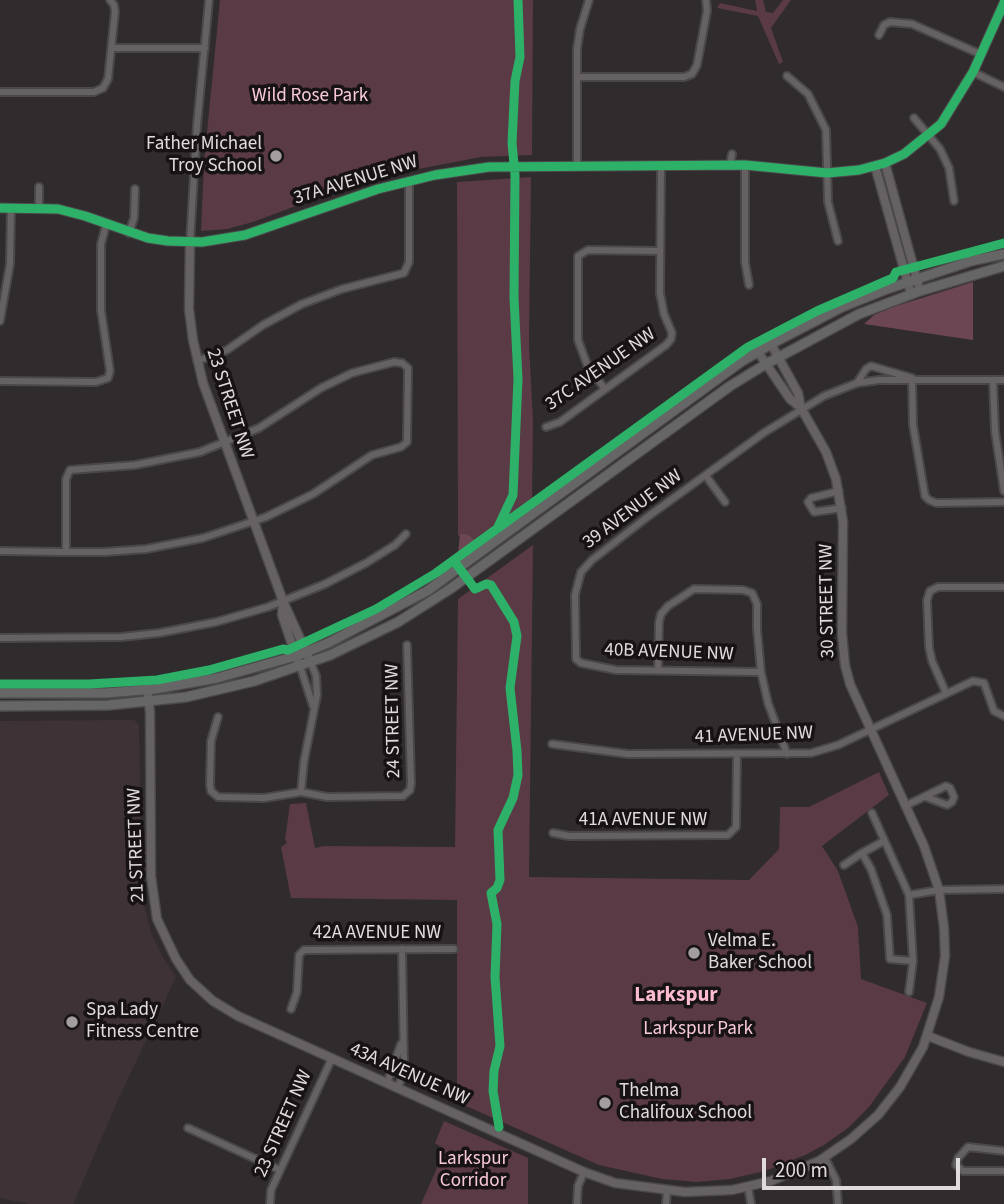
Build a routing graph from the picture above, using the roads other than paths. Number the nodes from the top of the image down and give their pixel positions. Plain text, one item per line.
1 (209, 0) edge
2 (589, 0) edge
3 (706, 0) edge
4 (111, 1) edge
5 (1004, 3) edge
6 (879, 35) dead end
7 (112, 48) junction
8 (205, 48) junction
9 (980, 54) junction
10 (972, 72) junction
11 (788, 76) dead end
12 (577, 77) junction
13 (1004, 87) edge
14 (0, 92) edge
15 (914, 118) dead end
16 (929, 136) junction
17 (732, 154) dead end
18 (885, 163) junction
19 (730, 165) junction
20 (745, 165) junction
21 (577, 166) junction
22 (661, 166) junction
23 (875, 166) junction
24 (827, 173) junction
25 (409, 181) junction
26 (39, 187) dead end
27 (135, 189) dead end
28 (954, 201) dead end
29 (0, 208) edge
30 (11, 208) junction
31 (39, 208) junction
32 (106, 225) junction
33 (130, 233) junction
34 (838, 241) dead end
35 (190, 242) junction
36 (660, 251) junction
37 (1004, 254) edge
38 (1004, 266) edge
39 (912, 281) junction
40 (749, 285) dead end
41 (915, 293) junction
42 (0, 321) edge
43 (771, 344) junction
44 (758, 352) junction
45 (778, 357) junction
46 (197, 362) junction
47 (766, 364) junction
48 (912, 378) junction
49 (993, 380) junction
50 (1004, 380) edge
51 (0, 381) edge
52 (857, 383) junction
53 (604, 390) junction
54 (801, 408) junction
55 (546, 427) dead end
56 (224, 443) junction
57 (706, 475) junction
58 (839, 491) junction
59 (1004, 491) edge
60 (725, 502) dead end
61 (1004, 502) edge
62 (842, 509) junction
63 (253, 522) junction
64 (406, 534) dead end
65 (0, 551) edge
66 (66, 552) junction
67 (1004, 587) edge
68 (283, 601) junction
69 (0, 638) edge
70 (407, 645) dead end
71 (307, 652) junction
72 (296, 656) junction
73 (577, 661) joint
74 (311, 663) junction
75 (300, 666) junction
76 (659, 670) junction
77 (761, 672) junction
78 (147, 690) junction
79 (0, 693) edge
80 (946, 693) junction
81 (149, 702) junction
82 (0, 706) edge
83 (313, 708) junction
84 (1004, 716) edge
85 (218, 717) dead end
86 (872, 730) junction
87 (552, 744) dead end
88 (737, 754) junction
89 (787, 754) junction
90 (301, 792) junction
91 (926, 797) dead end
92 (905, 806) junction
93 (872, 813) dead end
94 (553, 832) dead end
95 (884, 841) junction
96 (862, 853) junction
97 (844, 865) dead end
98 (1004, 889) edge
99 (939, 890) junction
100 (909, 895) junction
101 (402, 949) junction
102 (454, 949) dead end
103 (913, 961) junction
104 (909, 992) dead end
105 (291, 1009) dead end
106 (232, 1013) joint
107 (928, 1036) junction
108 (402, 1042) junction
109 (332, 1058) junction
110 (1004, 1062) edge
111 (387, 1083) junction
112 (398, 1088) junction
113 (188, 1128) dead end
114 (851, 1139) joint
115 (1004, 1152) edge
116 (825, 1158) junction
117 (280, 1170) junction
118 (1004, 1171) edge
119 (584, 1172) junction
120 (748, 1188) junction
121 (667, 1191) junction
122 (270, 1204) edge
123 (577, 1204) edge
124 (666, 1204) edge
125 (751, 1204) edge
126 (838, 1204) edge

1 - 8 street, 23 STREET NW
2 - 12 street
3 - 12 street
4 - 7 street
5 - 9 street, 37A AVENUE NW
6 - 9 street
7 - 8 street
7 - 14 street
8 - 35 street, 23 STREET NW
9 - 10 street, 37A AVENUE NW
10 - 13 street
10 - 16 street, 37A AVENUE NW
11 - 24 street
12 - 21 street
15 - 16 street
16 - 18 street, 37A AVENUE NW
16 - 28 street
17 - 19 street
18 - 23 street, 37A AVENUE NW
18 - 39 street
19 - 20 street, 37A AVENUE NW
19 - 22 street, 37A AVENUE NW
20 - 24 street, 37A AVENUE NW
20 - 40 street
21 - 22 street, 37A AVENUE NW
21 - 25 street, 37A AVENUE NW
22 - 36 street
23 - 24 street, 37A AVENUE NW
23 - 39 street
24 - 34 street
25 - 35 street, 37A AVENUE NW
25 - 46 street
26 - 31 street
27 - 33 street
29 - 30 street, 37A AVENUE NW
30 - 31 street, 37A AVENUE NW
30 - 42 street
31 - 32 street, 37A AVENUE NW
32 - 33 street, 37A AVENUE NW
32 - 51 street
33 - 35 street, 37A AVENUE NW
35 - 46 street, 23 STREET NW
36 - 53 street, 37C AVENUE NW
36 - 53 street
37 - 39 main road
38 - 41 main road
39 - 41 street
39 - 43 main road
41 - 45 main road
43 - 44 main road
43 - 45 street, 30 STREET NW
44 - 47 street, 30 STREET NW
44 - 71 main road
45 - 47 main road
45 - 54 street, 30 STREET NW
46 - 56 street, 23 STREET NW
47 - 54 street, 30 STREET NW
47 - 74 main road
48 - 49 street, 39 AVENUE NW
48 - 52 street, 39 AVENUE NW
48 - 52 street, 39 AVENUE NW
48 - 61 street
49 - 50 street, 39 AVENUE NW
49 - 59 street
52 - 54 street, 39 AVENUE NW
53 - 55 street, 37C AVENUE NW
54 - 57 street, 39 AVENUE NW
54 - 58 street, 30 STREET NW
56 - 63 street, 23 STREET NW
56 - 63 street
56 - 66 street
57 - 60 street, 39 AVENUE NW
57 - 73 street, 39 AVENUE NW
58 - 62 street, 30 STREET NW
58 - 62 street
62 - 86 street, 30 STREET NW
63 - 66 street
63 - 68 street, 23 STREET NW
64 - 68 street
65 - 66 street
67 - 80 street
68 - 69 street
68 - 71 street, 23 STREET NW
68 - 72 street, 23 STREET NW
70 - 90 street, 24 STREET NW
71 - 72 main road
71 - 74 street, 23 STREET NW
72 - 75 street, 23 STREET NW
72 - 78 main road
73 - 76 street, 40B AVENUE NW
74 - 75 main road
74 - 83 street, 23 STREET NW
75 - 81 main road
75 - 83 street, 23 STREET NW
76 - 77 street, 40B AVENUE NW
76 - 77 street
77 - 89 street
78 - 79 main road
78 - 81 street, 21 STREET NW
80 - 84 street, 41 AVENUE NW
80 - 86 street, 41 AVENUE NW
81 - 82 main road
81 - 106 street, 21 STREET NW
83 - 90 street, 23 STREET NW
85 - 90 street
86 - 89 street, 41 AVENUE NW
86 - 92 street, 30 STREET NW
87 - 88 street, 41 AVENUE NW
88 - 89 street, 41 AVENUE NW
88 - 94 street, 41A AVENUE NW
91 - 92 street
92 - 99 street, 30 STREET NW
93 - 95 street
95 - 96 street
95 - 100 street
96 - 97 street
96 - 103 street
98 - 99 street
99 - 100 street
99 - 107 street, 30 STREET NW
100 - 103 street
101 - 102 street, 42A AVENUE NW
101 - 105 street, 42A AVENUE NW
101 - 108 street
103 - 104 street
106 - 109 street, 43A AVENUE NW
107 - 110 street
107 - 114 street, 30 STREET NW
108 - 111 street
108 - 112 street
109 - 111 street, 43A AVENUE NW
109 - 117 street, 23 STREET NW
111 - 112 street, 43A AVENUE NW
112 - 119 street, 43A AVENUE NW
113 - 117 street
114 - 116 street, 43A AVENUE NW
115 - 118 street
116 - 120 street, 43A AVENUE NW
116 - 126 street
117 - 122 street, 23 STREET NW
119 - 121 street, 43A AVENUE NW
119 - 123 street
120 - 121 street, 43A AVENUE NW
120 - 125 street
121 - 124 street

